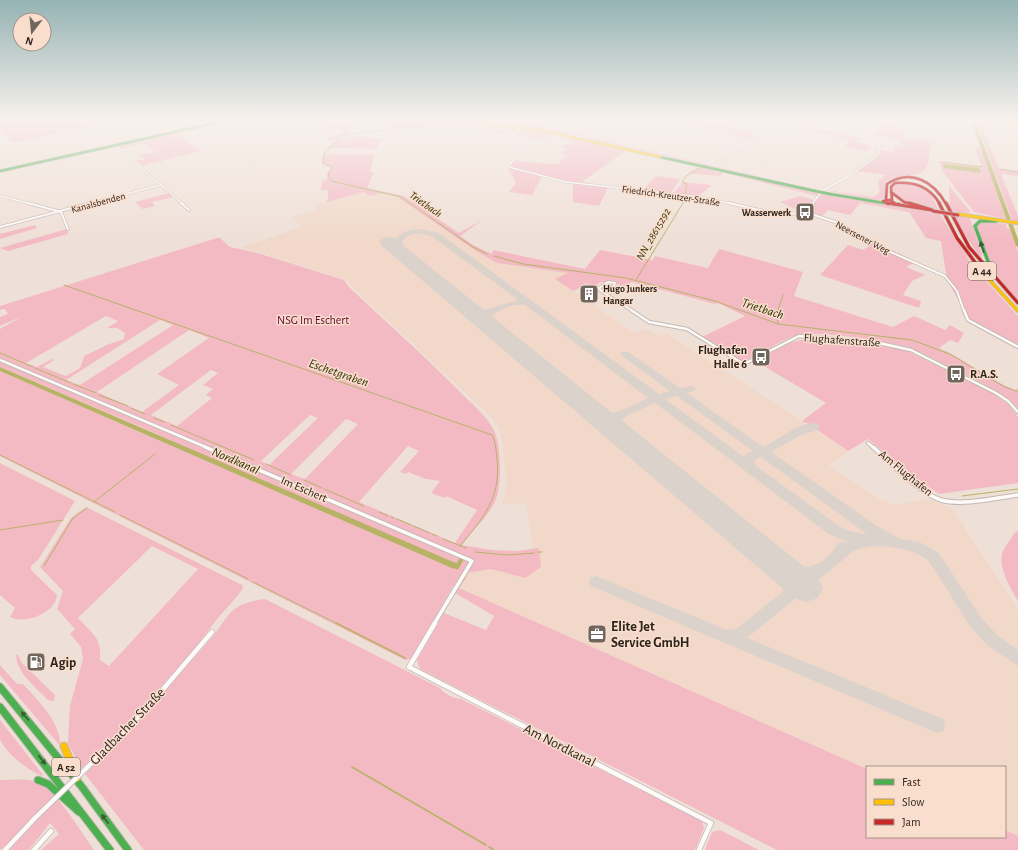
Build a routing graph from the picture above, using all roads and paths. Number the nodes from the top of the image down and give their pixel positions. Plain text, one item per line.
1 (47, 161) edge
2 (132, 161) edge
3 (513, 161) edge
4 (678, 161) edge
5 (713, 161) edge
6 (871, 161) edge
7 (707, 164) dead end
8 (0, 171) edge
9 (161, 185) junction
10 (891, 192) junction
11 (0, 196) edge
12 (884, 201) junction
13 (894, 203) junction
14 (188, 210) dead end
15 (932, 211) junction
16 (59, 212) junction
17 (806, 213) junction
18 (999, 221) junction
19 (1018, 223) edge
20 (0, 227) edge
21 (68, 229) dead end
22 (998, 283) junction
23 (601, 291) junction
24 (1018, 304) edge
25 (1018, 311) edge
26 (1018, 347) edge
27 (0, 360) edge
28 (1018, 412) edge
29 (868, 443) dead end
30 (1018, 495) edge
31 (212, 632) dead end
32 (409, 667) joint
33 (0, 687) edge
34 (0, 707) edge
35 (64, 746) dead end
36 (38, 780) dead end
37 (82, 787) junction
38 (90, 822) junction
39 (51, 831) dead end
40 (5, 850) edge
41 (34, 850) edge
42 (110, 850) edge
43 (128, 850) edge
44 (699, 850) edge

1 - 8 main road
2 - 9 street
3 - 17 street, Friedrich-Kreutzer-Straße
4 - 12 main road, bridge
5 - 7 street
6 - 17 street
9 - 14 street
9 - 16 street, Kanalsbenden
10 - 13 main road
10 - 15 main road
10 - 25 main road, A 44
11 - 16 street
12 - 13 main road
12 - 22 main road, A 44
13 - 15 main road
15 - 18 main road, bridge
16 - 20 street, Kanalsbenden
16 - 21 street
17 - 26 street, Neersener Weg
18 - 19 main road
22 -> 18 main road
22 - 24 main road, A 44
23 - 23 street
23 - 28 street, Flughafenstraße
27 - 32 street, Im Eschert
29 - 30 street, Am Flughafen
31 - 40 street, Gladbacher Straße, bridge
32 - 44 street, Am Nordkanal
37 -> 33 main road, A 52
34 -> 38 main road, A 52
35 - 37 main road
36 - 38 main road
43 -> 37 main road, A 52
38 - 42 main road, A 52
39 - 41 street

